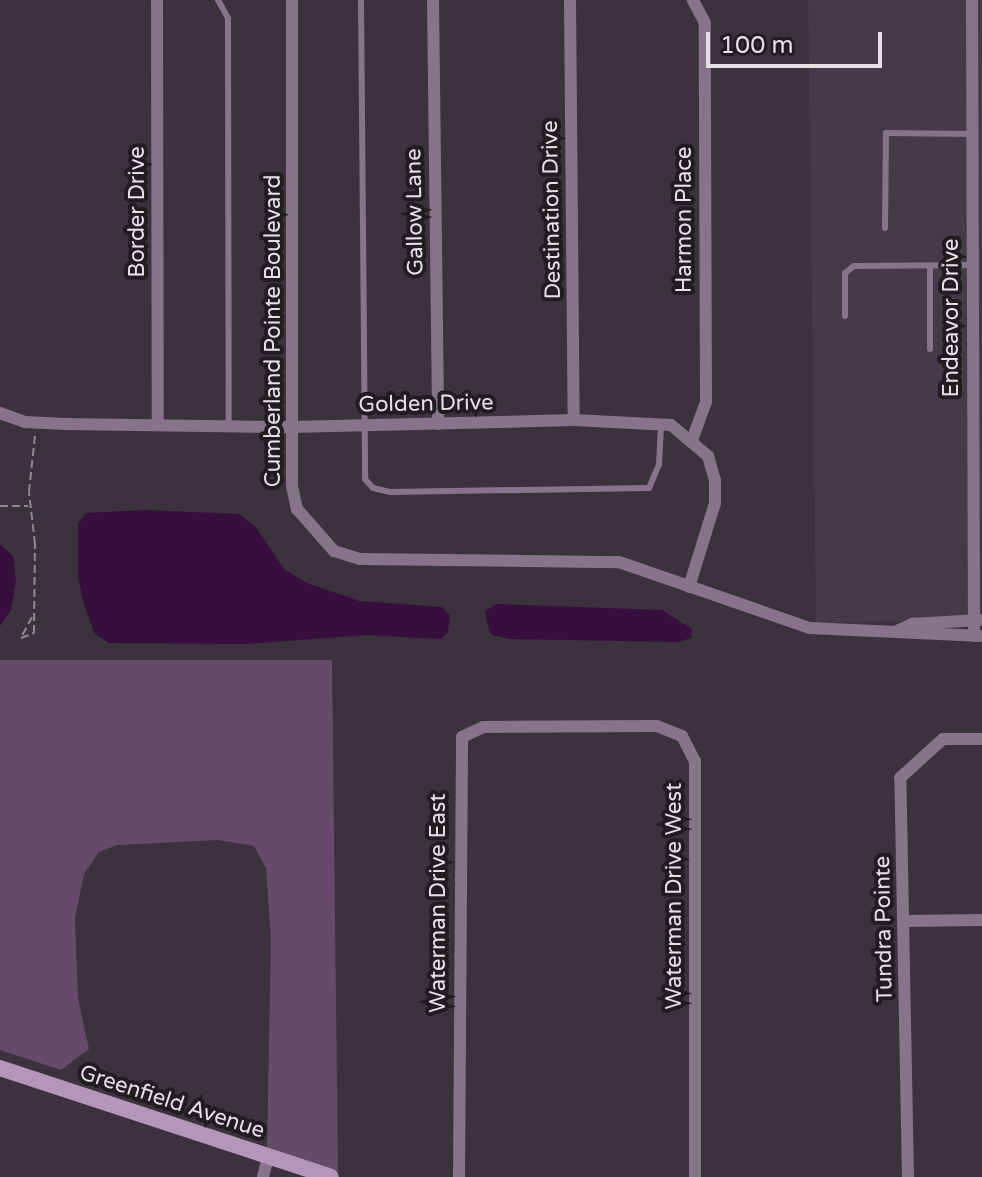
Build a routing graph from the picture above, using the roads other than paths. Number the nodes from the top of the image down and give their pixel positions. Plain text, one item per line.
1 (157, 0) edge
2 (218, 0) edge
3 (292, 0) edge
4 (361, 0) edge
5 (433, 0) edge
6 (570, 0) edge
7 (693, 0) edge
8 (972, 0) edge
9 (977, 52) edge
10 (971, 134) junction
11 (885, 228) dead end
12 (972, 265) junction
13 (930, 266) junction
14 (977, 292) edge
15 (845, 316) dead end
16 (930, 349) dead end
17 (0, 413) edge
18 (574, 420) junction
19 (158, 424) junction
20 (438, 424) junction
21 (229, 425) junction
22 (363, 425) junction
23 (661, 425) junction
24 (292, 427) junction
25 (692, 440) junction
26 (978, 479) edge
27 (978, 515) edge
28 (689, 587) junction
29 (978, 620) edge
30 (897, 631) junction
31 (978, 636) edge
32 (567, 727) joint
33 (982, 739) edge
34 (982, 920) edge
35 (905, 921) junction
36 (0, 1068) edge
37 (268, 1157) junction
38 (263, 1177) edge
39 (331, 1177) edge
40 (459, 1177) edge
41 (695, 1177) edge
42 (908, 1177) edge

1 - 19 street, Border Drive
2 - 21 lane
3 - 24 street, Cumberland Pointe Boulevard
4 - 22 lane
5 - 20 street, Gallow Lane
6 - 18 street, Destination Drive
7 - 25 street, Harmon Place
8 - 9 street, Endeavor Drive
9 - 10 street, Endeavor Drive
10 - 11 lane
10 - 12 street, Endeavor Drive
12 - 13 lane
12 - 14 street, Endeavor Drive
13 - 15 lane
13 - 16 lane
14 - 26 street, Endeavor Drive
17 - 19 street, Golden Drive
18 - 20 street, Golden Drive
18 - 23 street, Golden Drive
19 - 21 street, Golden Drive
20 - 22 street, Golden Drive
21 - 24 street, Golden Drive
22 - 23 lane
22 - 24 street, Golden Drive
23 - 25 street, Golden Drive
24 - 28 street, Cumberland Pointe Boulevard
25 - 28 street
26 - 27 street, Endeavor Drive
27 - 29 street, Endeavor Drive
28 - 30 street, Cumberland Pointe Boulevard
29 - 30 street, Cumberland Pointe Boulevard
29 - 31 street, Endeavor Drive
30 - 31 street, Cumberland Pointe Boulevard
32 - 40 street, Waterman Drive East
32 - 41 street, Waterman Drive West
33 - 35 street, Tundra Pointe
34 - 35 street
35 - 42 street, Tundra Pointe
36 - 37 main road, Greenfield Avenue
37 - 38 street
37 - 39 main road, Greenfield Avenue

